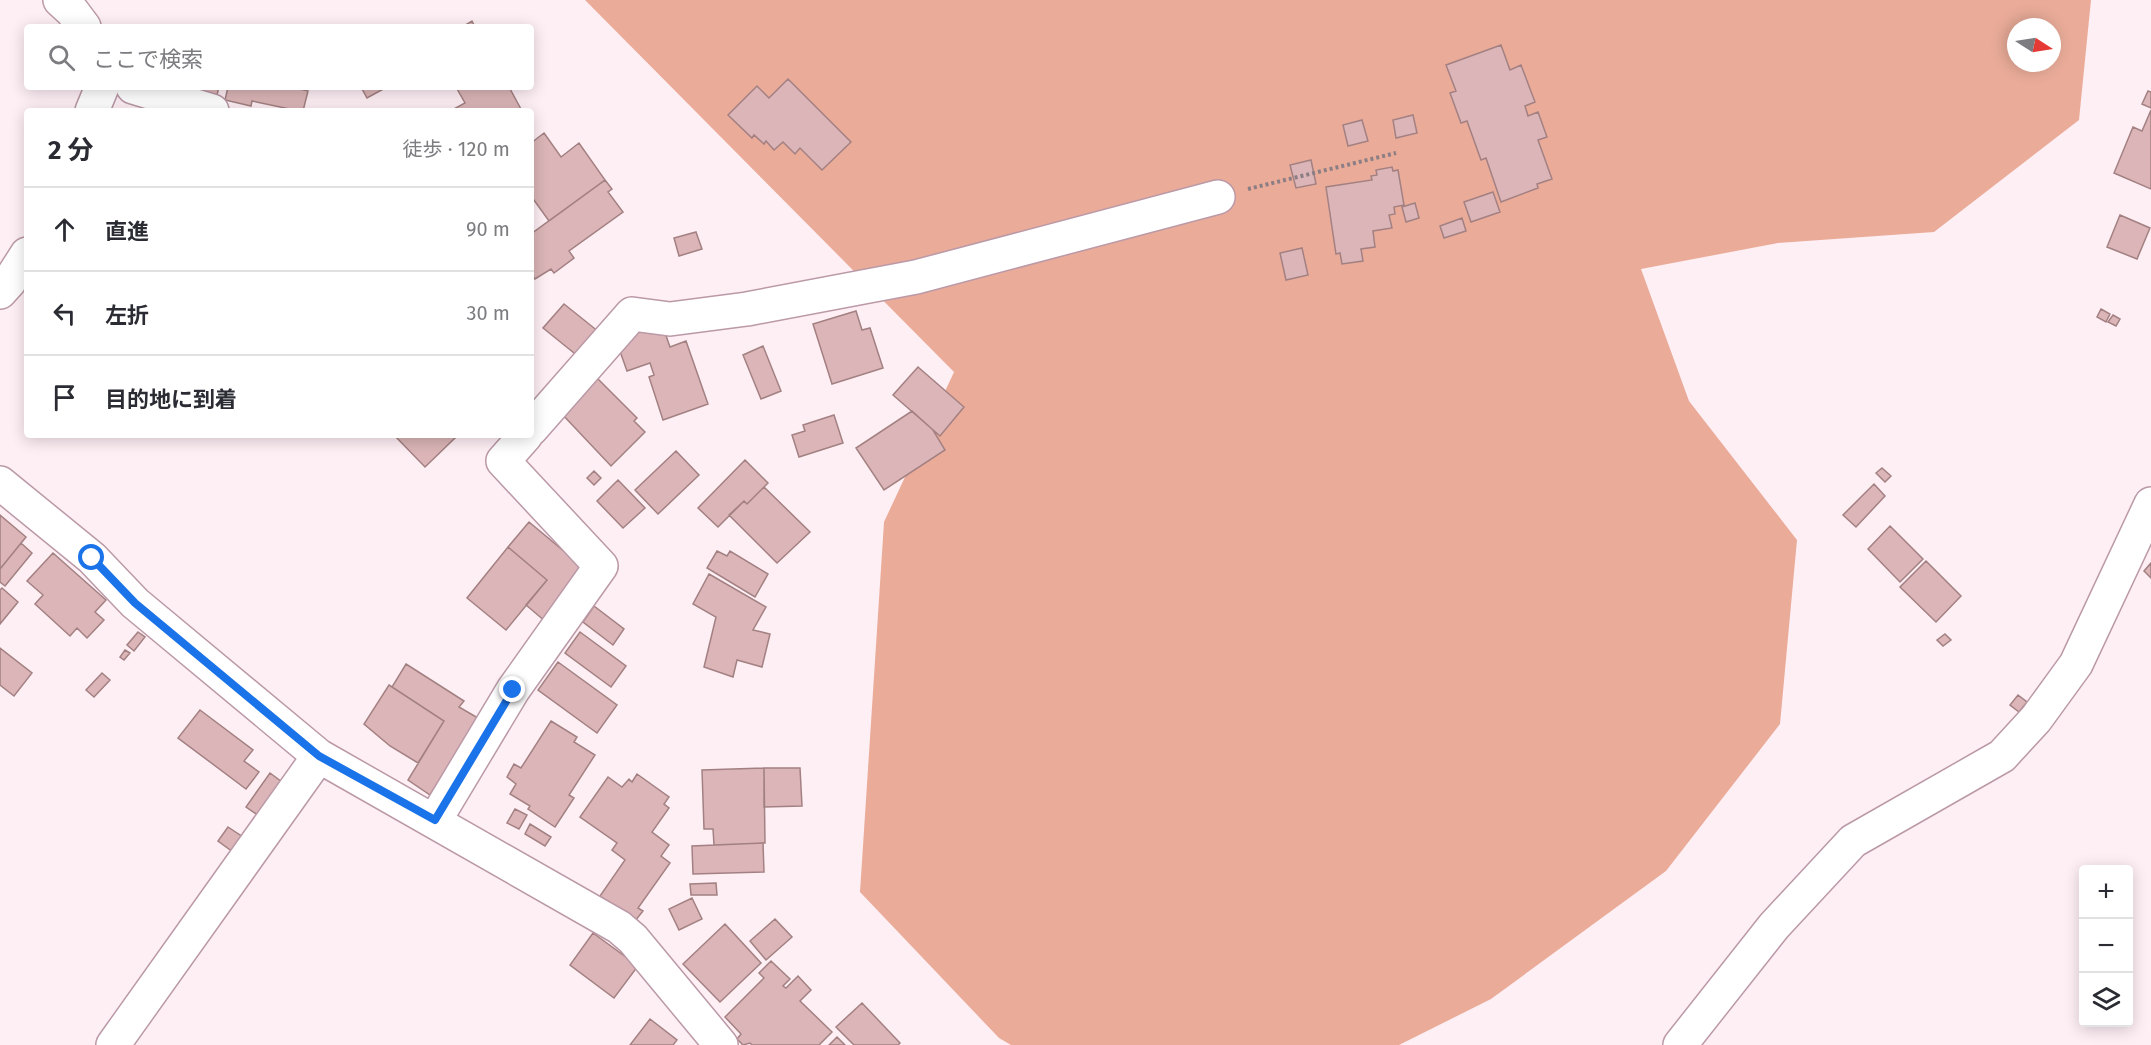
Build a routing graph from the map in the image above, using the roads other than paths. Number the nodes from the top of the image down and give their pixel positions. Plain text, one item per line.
1 (60, 0) edge
2 (82, 24) edge
3 (101, 90) edge
4 (143, 90) edge
5 (93, 108) edge
6 (202, 108) edge
7 (1218, 197) dead end
8 (24, 259) edge
9 (0, 292) edge
10 (534, 426) edge
11 (519, 438) edge
12 (495, 448) edge
13 (0, 483) edge
14 (2151, 504) edge
15 (319, 756) junction
16 (435, 820) junction
17 (113, 1045) edge
18 (721, 1045) edge
19 (1680, 1045) edge

1 - 2 street
3 - 5 street
4 - 6 street
7 - 10 street
8 - 9 street
11 - 12 street
12 - 16 street
13 - 15 street
14 - 19 street
15 - 16 street
15 - 17 street
16 - 18 street

